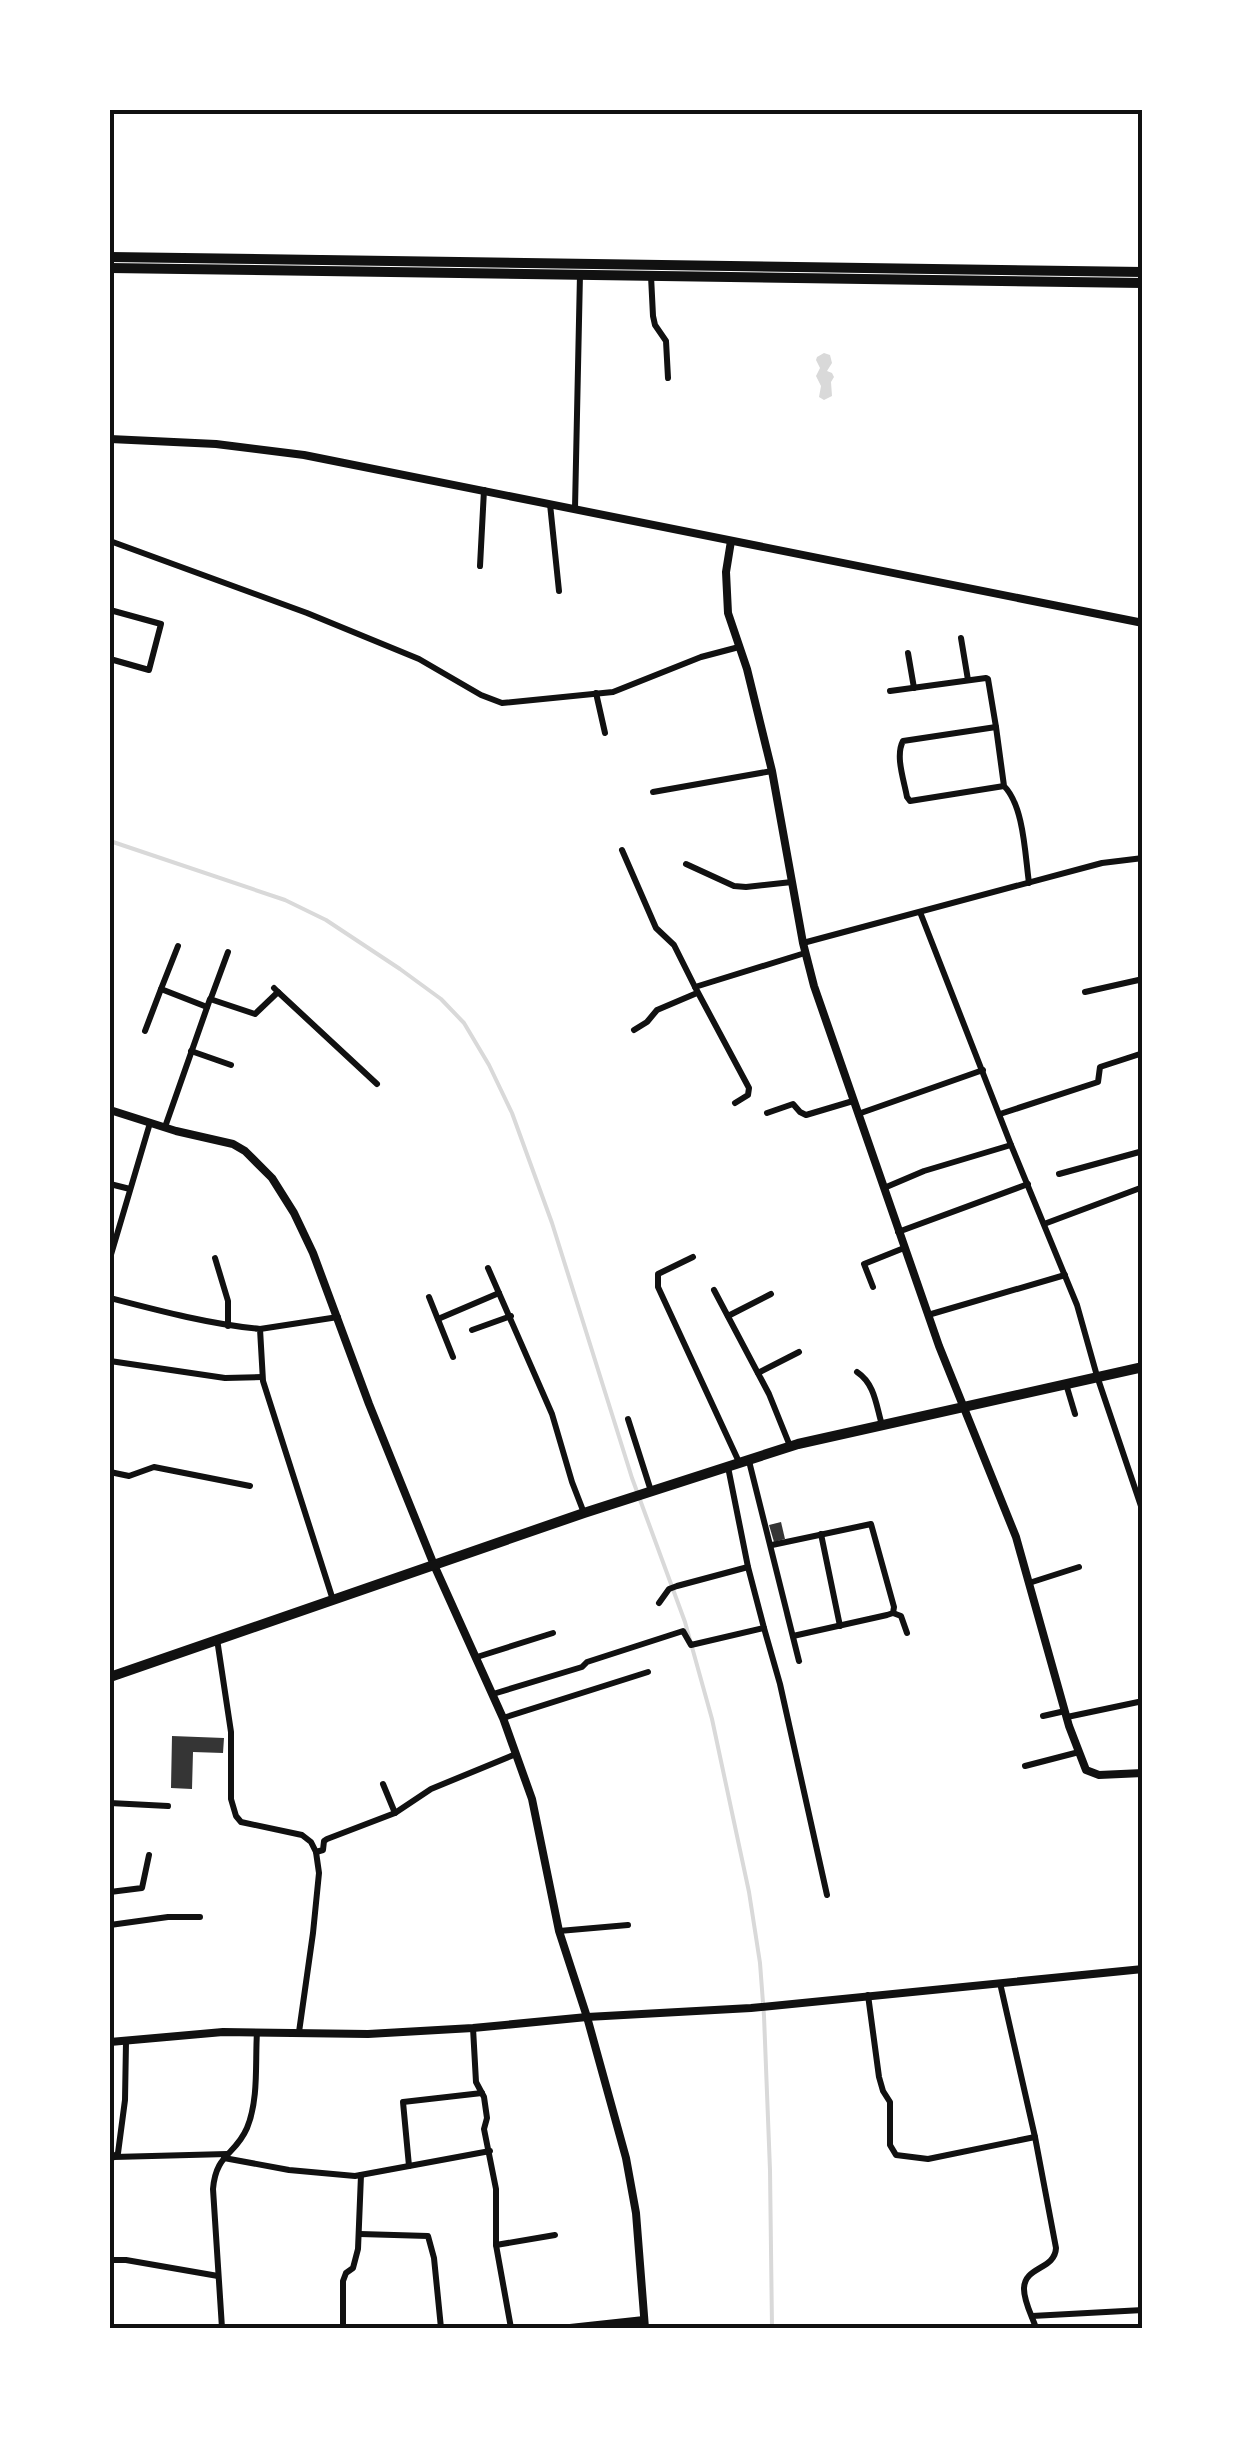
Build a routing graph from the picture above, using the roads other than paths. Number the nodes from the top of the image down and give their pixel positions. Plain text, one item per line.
1 (110, 257) edge
2 (110, 268) edge
3 (1143, 272) edge
4 (580, 274) junction
5 (651, 275) junction
6 (1143, 283) edge
7 (668, 378) dead end
8 (110, 439) edge
9 (484, 490) junction
10 (550, 504) junction
11 (574, 508) junction
12 (110, 540) edge
13 (732, 541) junction
14 (480, 566) dead end
15 (558, 591) dead end
16 (110, 610) edge
17 (1143, 623) edge
18 (962, 638) dead end
19 (739, 647) junction
20 (908, 653) dead end
21 (110, 659) edge
22 (968, 680) junction
23 (914, 688) junction
24 (890, 691) dead end
25 (596, 694) junction
26 (996, 727) junction
27 (606, 733) dead end
28 (772, 771) junction
29 (1004, 786) junction
30 (652, 792) dead end
31 (622, 850) dead end
32 (1143, 858) edge
33 (686, 864) dead end
34 (792, 882) junction
35 (1030, 883) junction
36 (920, 912) junction
37 (803, 942) junction
38 (178, 946) dead end
39 (228, 952) dead end
40 (806, 953) junction
41 (1143, 979) edge
42 (161, 989) junction
43 (696, 990) junction
44 (1085, 992) dead end
45 (211, 998) junction
46 (207, 1007) junction
47 (634, 1030) dead end
48 (146, 1032) dead end
49 (192, 1051) junction
50 (1143, 1053) edge
51 (231, 1066) dead end
52 (983, 1070) junction
53 (377, 1084) dead end
54 (853, 1101) junction
55 (736, 1103) dead end
56 (110, 1110) edge
57 (767, 1113) dead end
58 (858, 1114) junction
59 (1000, 1114) junction
60 (150, 1123) junction
61 (165, 1128) junction
62 (1012, 1145) junction
63 (1143, 1150) edge
64 (1060, 1174) dead end
65 (110, 1184) edge
66 (1028, 1184) junction
67 (1143, 1187) edge
68 (884, 1188) junction
69 (130, 1189) junction
70 (1044, 1224) junction
71 (898, 1232) junction
72 (904, 1248) junction
73 (110, 1258) edge
74 (215, 1258) dead end
75 (693, 1258) dead end
76 (488, 1268) dead end
77 (1065, 1275) junction
78 (873, 1286) dead end
79 (714, 1290) dead end
80 (500, 1292) junction
81 (771, 1294) dead end
82 (429, 1297) dead end
83 (110, 1298) edge
84 (928, 1315) junction
85 (338, 1316) junction
86 (511, 1316) junction
87 (728, 1316) junction
88 (438, 1318) junction
89 (228, 1326) junction
90 (260, 1329) junction
91 (472, 1330) dead end
92 (799, 1352) dead end
93 (453, 1356) dead end
94 (110, 1361) edge
95 (1143, 1367) edge
96 (857, 1372) dead end
97 (758, 1374) junction
98 (1098, 1376) junction
99 (262, 1377) junction
100 (1065, 1383) junction
101 (963, 1409) junction
102 (1075, 1414) dead end
103 (628, 1419) dead end
104 (882, 1426) junction
105 (791, 1447) junction
106 (739, 1464) junction
107 (110, 1472) edge
108 (250, 1486) dead end
109 (651, 1492) junction
110 (1143, 1512) edge
111 (584, 1513) junction
112 (821, 1534) junction
113 (772, 1545) junction
114 (434, 1565) junction
115 (748, 1567) junction
116 (1079, 1567) dead end
117 (1029, 1582) junction
118 (333, 1600) junction
119 (659, 1602) dead end
120 (892, 1613) junction
121 (840, 1626) junction
122 (764, 1628) junction
123 (553, 1633) dead end
124 (907, 1633) dead end
125 (793, 1636) junction
126 (218, 1639) junction
127 (476, 1657) junction
128 (800, 1662) dead end
129 (648, 1672) dead end
130 (110, 1677) edge
131 (493, 1694) junction
132 (1143, 1702) edge
133 (1066, 1714) junction
134 (1043, 1716) dead end
135 (503, 1718) junction
136 (1079, 1752) junction
137 (516, 1754) junction
138 (1025, 1766) dead end
139 (1143, 1773) edge
140 (383, 1784) dead end
141 (110, 1802) edge
142 (168, 1806) dead end
143 (395, 1813) junction
144 (316, 1852) junction
145 (149, 1855) dead end
146 (110, 1892) edge
147 (827, 1895) dead end
148 (200, 1917) dead end
149 (110, 1925) edge
150 (628, 1925) dead end
151 (559, 1930) junction
152 (1143, 1969) edge
153 (1000, 1983) junction
154 (868, 1994) junction
155 (587, 2017) junction
156 (473, 2028) junction
157 (257, 2032) junction
158 (299, 2032) junction
159 (110, 2042) edge
160 (126, 2042) junction
161 (482, 2093) junction
162 (1035, 2138) junction
163 (490, 2151) junction
164 (226, 2156) junction
165 (112, 2159) edge
166 (409, 2166) junction
167 (361, 2175) junction
168 (360, 2234) junction
169 (555, 2236) dead end
170 (496, 2244) junction
171 (110, 2260) edge
172 (218, 2276) junction
173 (1143, 2310) edge
174 (1032, 2316) junction
175 (644, 2324) edge
176 (222, 2328) edge
177 (343, 2328) edge
178 (441, 2328) edge
179 (511, 2328) edge
180 (570, 2328) edge
181 (1036, 2328) edge

1 - 3 main road
2 - 4 main road
4 - 5 main road
4 - 11 street
5 - 6 main road
5 - 7 street
8 - 9 street
9 - 10 street
9 - 14 street
10 - 11 street
10 - 15 street
11 - 13 street
12 - 25 street
13 - 17 street
13 - 19 street
16 - 21 street
18 - 22 street
19 - 25 street
19 - 28 street
20 - 23 street
22 - 23 street
22 - 26 street
23 - 24 street
25 - 27 street
26 - 29 street
26 - 29 street
28 - 30 street
28 - 34 street
29 - 35 street
31 - 43 street
32 - 35 street
33 - 34 street
34 - 37 street
35 - 36 street
36 - 37 street
36 - 52 street
37 - 40 street
38 - 42 street
39 - 45 street
40 - 43 street
40 - 54 street
41 - 44 street
42 - 46 street
42 - 48 street
43 - 47 street
43 - 55 street
45 - 46 street
45 - 53 street
46 - 49 street
49 - 51 street
49 - 61 street
50 - 59 street
52 - 58 street
52 - 59 street
54 - 57 street
54 - 58 street
56 - 60 street
58 - 68 street
59 - 62 street
60 - 61 street
60 - 69 street
61 - 85 street
62 - 66 street
62 - 68 street
63 - 64 street
65 - 69 street
66 - 70 street
66 - 71 street
67 - 70 street
68 - 71 street
69 - 73 street
70 - 77 street
71 - 72 street
72 - 78 street
72 - 84 street
74 - 89 street
75 - 106 street
76 - 80 street
77 - 84 street
77 - 98 street
79 - 87 street
80 - 86 street
80 - 88 street
81 - 87 street
82 - 88 street
83 - 89 street
84 - 101 street
85 - 90 street
85 - 114 street
86 - 91 street
86 - 111 street
87 - 97 street
88 - 93 street
89 - 90 street
90 - 99 street
92 - 97 street
94 - 99 street
95 - 98 main road
96 - 104 street
97 - 105 street
98 - 100 main road
98 - 110 street
99 - 118 street
100 - 101 main road
100 - 102 street
101 - 104 main road
101 - 117 street
103 - 109 street
104 - 105 main road
105 - 106 main road
106 - 109 main road
106 - 113 street
106 - 115 street
107 - 108 street
109 - 111 main road
111 - 114 main road
112 - 113 street
112 - 120 street
112 - 121 street
113 - 125 street
114 - 118 main road
114 - 127 street
115 - 119 street
115 - 122 street
116 - 117 street
117 - 133 street
118 - 126 main road
120 - 121 street
120 - 124 street
121 - 125 street
122 - 131 street
122 - 147 street
123 - 127 street
125 - 128 street
126 - 130 main road
126 - 144 street
127 - 131 street
129 - 135 street
131 - 135 street
132 - 133 street
133 - 134 street
133 - 136 street
135 - 137 street
136 - 138 street
136 - 139 street
137 - 143 street
137 - 151 street
140 - 143 street
141 - 142 street
143 - 144 street
144 - 158 street
145 - 146 street
148 - 149 street
150 - 151 street
151 - 155 street
152 - 153 street
153 - 154 street
153 - 162 street
154 - 155 street
154 - 162 street
155 - 156 street
155 - 175 street
156 - 158 street
156 - 161 street
157 - 158 street
157 - 160 street
157 - 164 street
159 - 160 street
160 - 165 street
161 - 163 street
161 - 166 street
162 - 174 street
163 - 166 street
163 - 170 street
164 - 165 street
164 - 167 street
164 - 172 street
166 - 167 street
167 - 168 street
168 - 177 street
168 - 178 street
169 - 170 street
170 - 179 street
171 - 172 street
172 - 176 street
173 - 174 street
174 - 181 street
175 - 180 street

